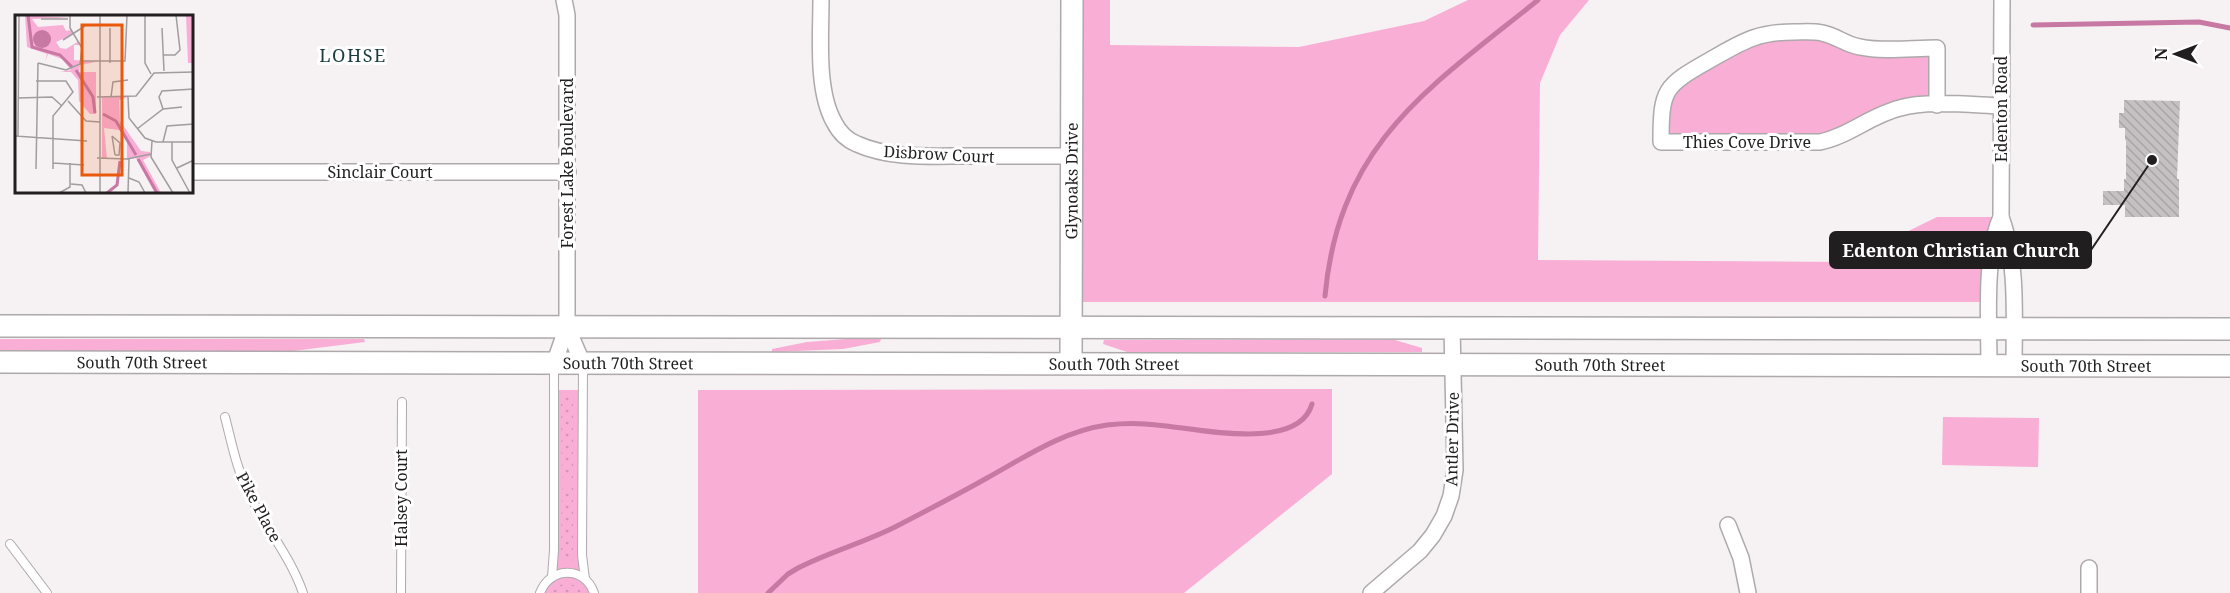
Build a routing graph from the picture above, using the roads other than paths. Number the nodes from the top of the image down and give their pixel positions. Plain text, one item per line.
1 (564, 0) edge
2 (820, 0) edge
3 (1072, 0) edge
4 (2002, 0) edge
5 (1937, 105) junction
6 (2001, 106) junction
7 (1072, 156) junction
8 (194, 172) edge
9 (568, 172) junction
10 (2001, 217) junction
11 (0, 326) edge
12 (1452, 326) junction
13 (567, 327) junction
14 (1070, 327) junction
15 (1989, 328) junction
16 (2014, 328) junction
17 (2230, 329) edge
18 (0, 362) edge
19 (1071, 363) junction
20 (1452, 363) junction
21 (554, 364) junction
22 (583, 364) junction
23 (1989, 366) junction
24 (2014, 366) junction
25 (2230, 366) edge
26 (402, 402) dead end
27 (225, 417) dead end
28 (1728, 525) dead end
29 (10, 544) dead end
30 (2089, 568) dead end
31 (552, 577) junction
32 (585, 579) junction
33 (47, 593) edge
34 (303, 593) edge
35 (401, 593) edge
36 (540, 593) edge
37 (594, 593) edge
38 (1371, 593) edge
39 (1748, 593) edge
40 (2089, 593) edge

1 - 9 street, Forest Lake Boulevard
2 - 7 street, Disbrow Court
3 - 7 main road, Glynoaks Drive
4 - 6 street, Edenton Road
5 - 5 street, Thies Cove Drive
5 - 6 street, Thies Cove Drive
6 - 10 street, Edenton Road
7 - 14 main road, Glynoaks Drive
8 - 9 street, Sinclair Court
9 - 13 street, Forest Lake Boulevard
10 - 15 street, Edenton Road
10 - 16 street, Edenton Road
11 - 13 main road
12 - 14 main road
12 - 15 main road
12 - 20 street, Antler Drive
13 - 14 main road
13 - 21 street, Forest Lake Boulevard
13 - 22 street, Forest Lake Boulevard
14 - 19 main road, Glynoaks Drive
15 - 16 main road
15 - 23 street, Edenton Road
16 - 17 main road
16 - 24 street, Edenton Road
18 - 21 main road, South 70th Street
19 - 20 main road, South 70th Street
19 - 22 main road, South 70th Street
20 - 23 main road, South 70th Street
20 - 38 street, Antler Drive
21 - 22 main road, South 70th Street
21 - 31 lane, Forest Lake Boulevard
22 - 32 lane, Forest Lake Boulevard
23 - 24 main road, South 70th Street
24 - 25 main road, South 70th Street
26 - 35 lane, Halsey Court
27 - 34 lane, Pike Place
28 - 39 street
29 - 33 lane
30 - 40 street
31 - 32 lane
31 - 36 lane
32 - 37 lane

